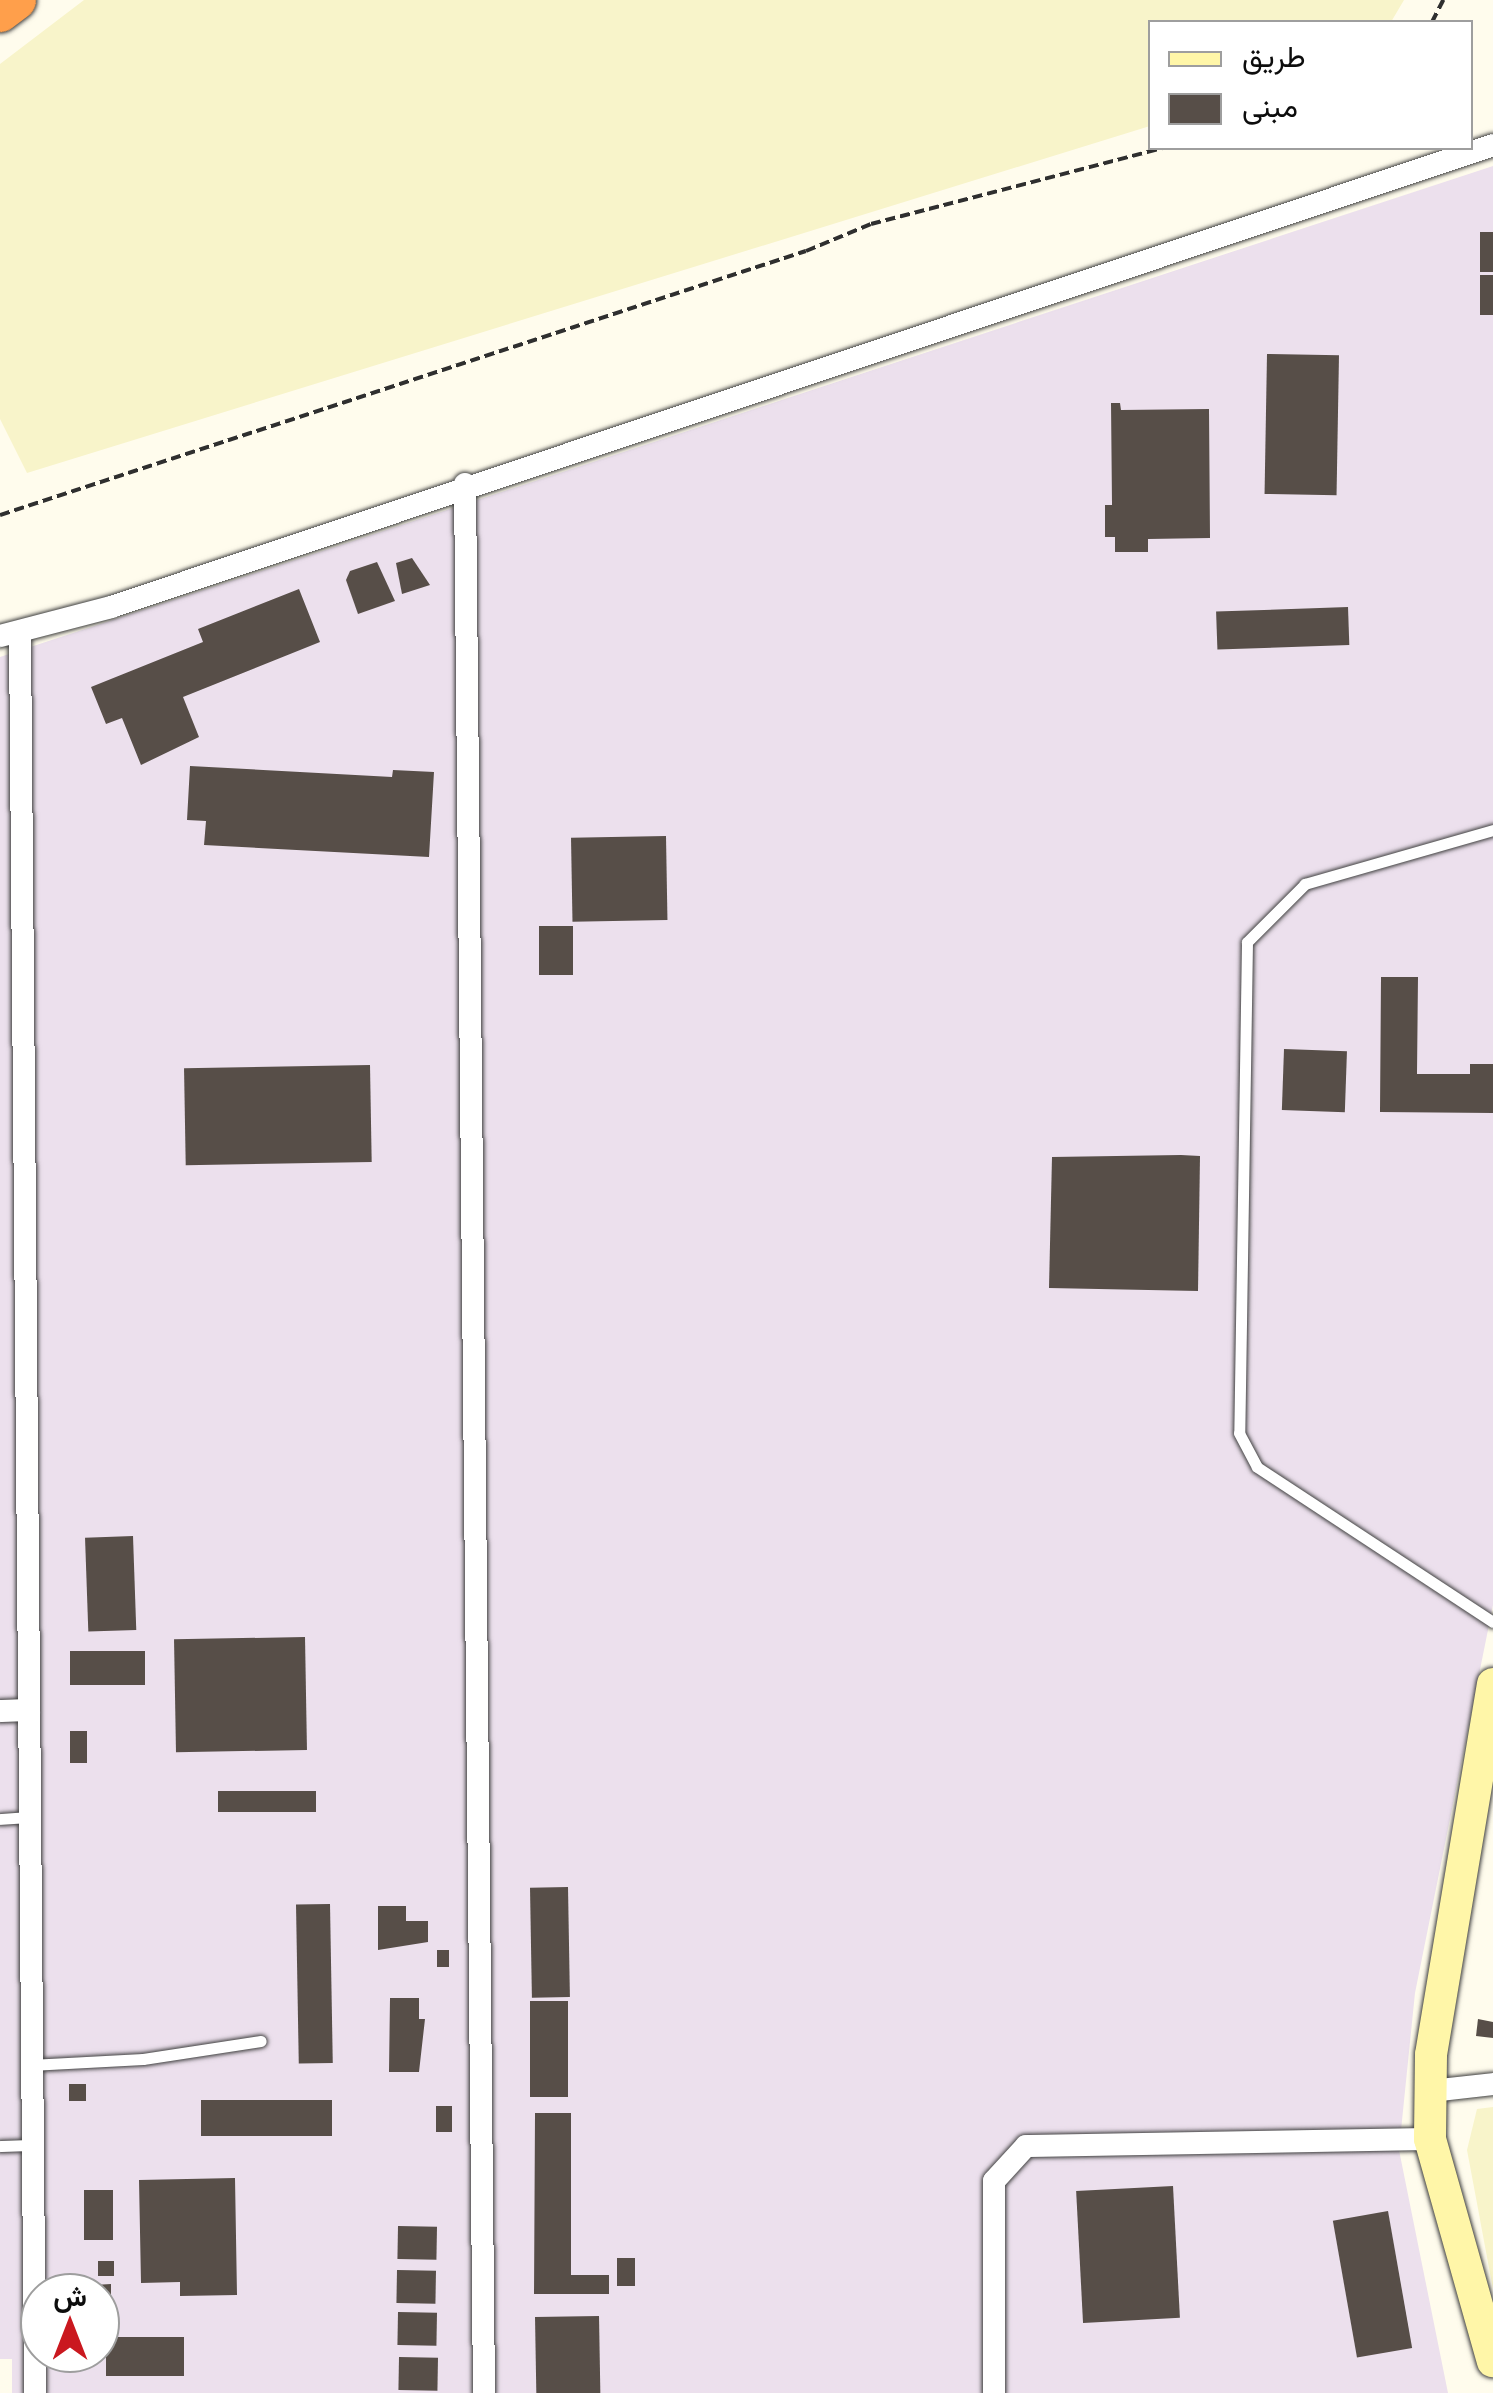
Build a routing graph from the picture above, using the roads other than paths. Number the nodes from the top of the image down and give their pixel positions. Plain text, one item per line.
1 (16, 0) edge
2 (0, 12) edge
3 (1493, 145) edge
4 (465, 484) junction
5 (10, 636) edge
6 (1493, 830) edge
7 (11, 853) edge
8 (0, 1222) edge
9 (25, 1222) junction
10 (1493, 1622) edge
11 (1493, 1684) edge
12 (0, 1710) edge
13 (29, 1710) junction
14 (30, 1817) junction
15 (0, 1819) edge
16 (261, 2040) dead end
17 (30, 2065) junction
18 (1493, 2084) edge
19 (1430, 2091) junction
20 (1430, 2138) junction
21 (31, 2145) junction
22 (0, 2146) edge
23 (1493, 2361) edge
24 (35, 2393) edge
25 (484, 2393) edge
26 (994, 2393) edge

1 - 2 highway
3 - 4 street
4 - 5 street
4 - 25 street
5 - 7 street
6 - 10 lane
7 - 9 street
8 - 9 street
9 - 13 street
11 - 19 street
12 - 13 street
13 - 14 street
14 - 15 lane
14 - 17 street
16 - 17 lane
17 - 21 street
18 - 19 street
19 - 20 street
20 - 23 street
20 - 26 street
21 - 22 lane
21 - 24 street

